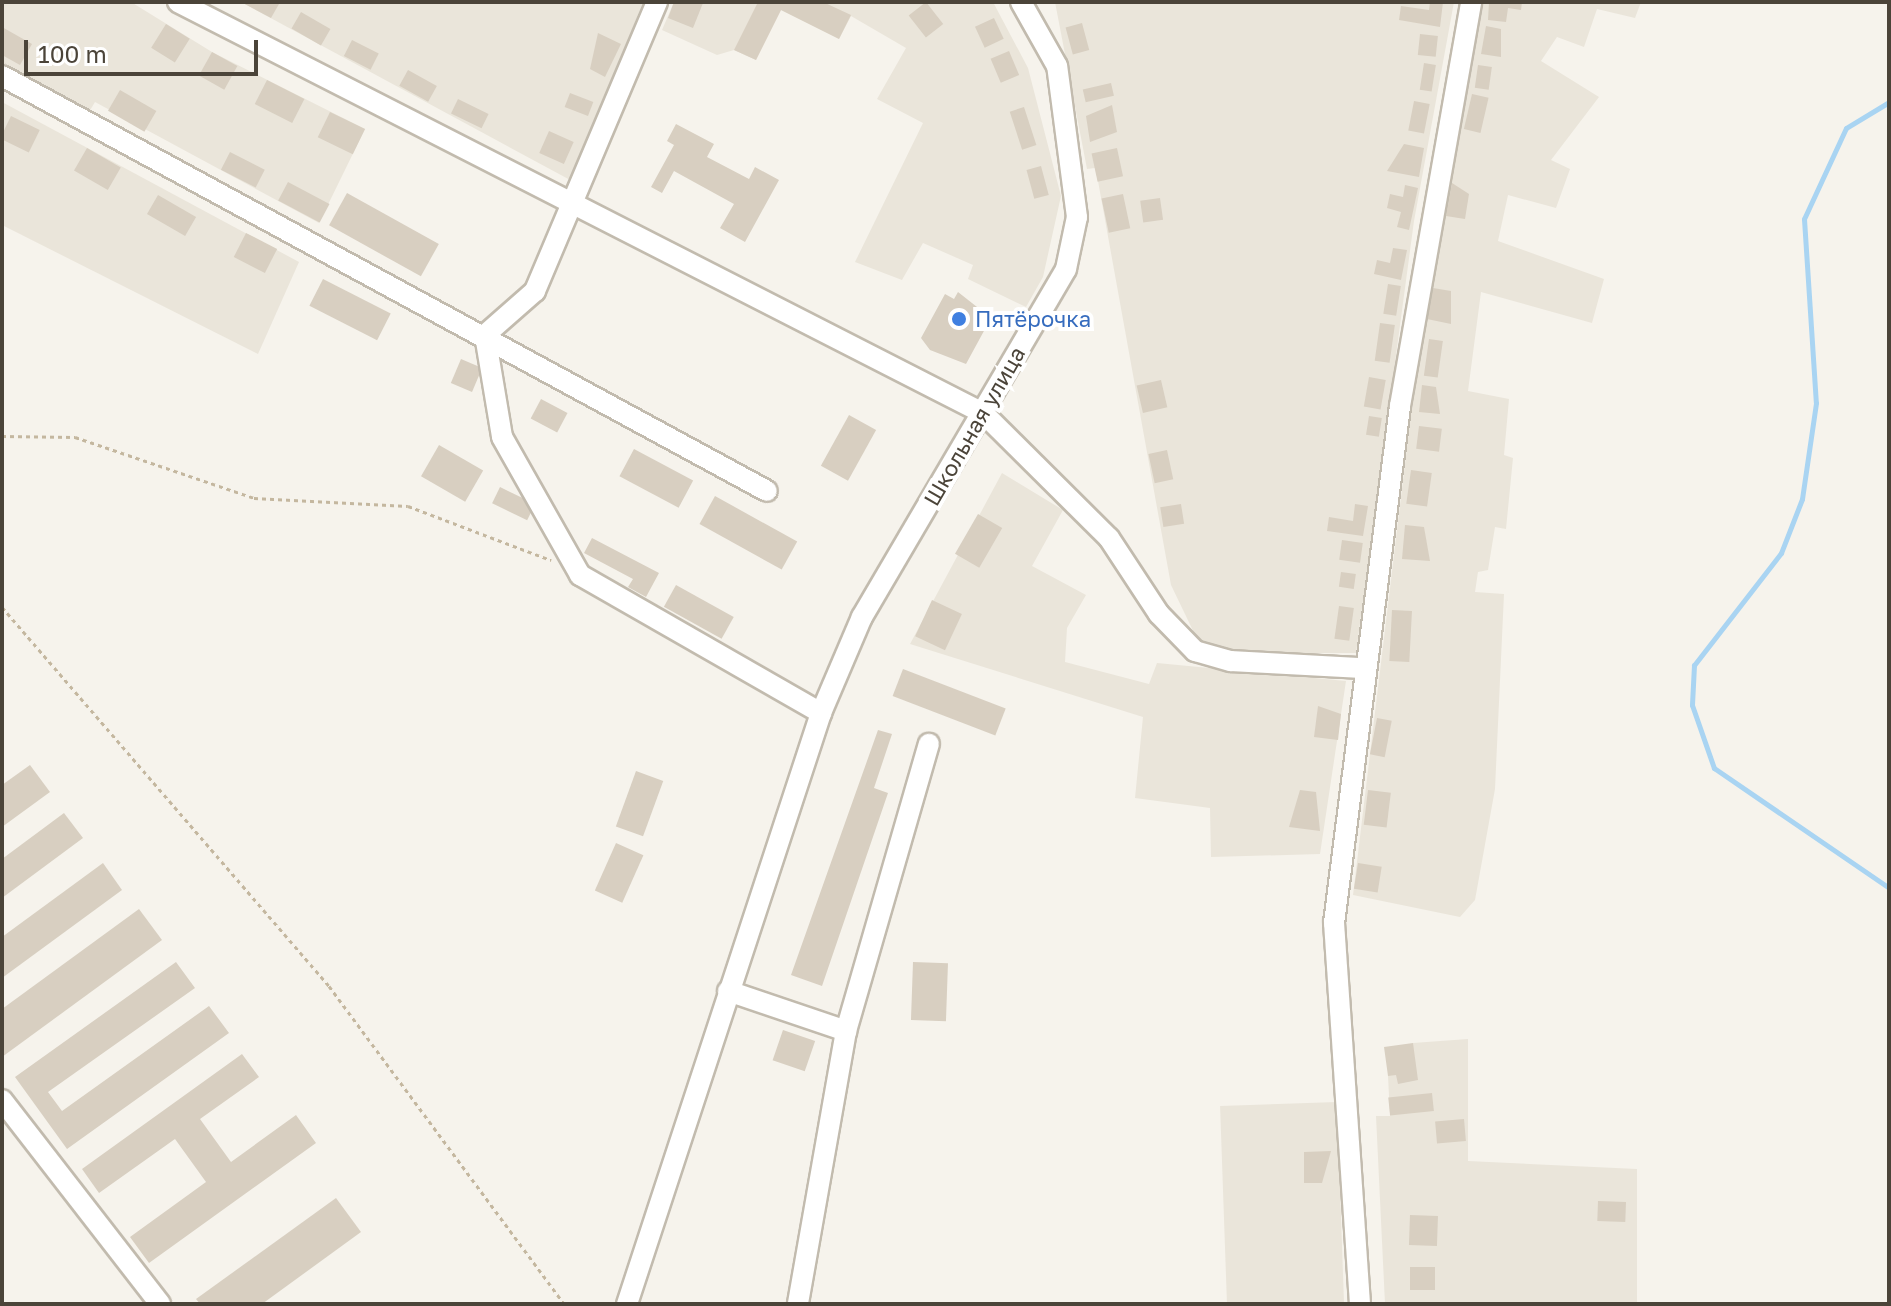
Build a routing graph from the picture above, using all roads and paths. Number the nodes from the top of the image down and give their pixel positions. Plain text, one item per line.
1 (178, 2) edge
2 (657, 2) edge
3 (1021, 2) edge
4 (1471, 2) edge
5 (2, 76) edge
6 (574, 206) junction
7 (485, 335) junction
8 (983, 413) junction
9 (2, 436) edge
10 (767, 491) dead end
11 (554, 561) dead end
12 (2, 607) edge
13 (1362, 668) junction
14 (821, 713) junction
15 (929, 744) dead end
16 (728, 991) junction
17 (846, 1031) junction
18 (2, 1100) edge
19 (160, 1304) edge
20 (564, 1304) edge
21 (627, 1304) edge
22 (798, 1304) edge
23 (1360, 1304) edge

1 - 6 street
2 - 6 street
3 - 8 street, Школьная улица
4 - 13 street
5 - 7 street
6 - 7 street
6 - 8 street
7 - 10 street
7 - 14 street
8 - 13 street
8 - 14 street, Школьная улица
9 - 11 path
12 - 20 path
13 - 23 street
14 - 16 street, Школьная улица
15 - 17 street
16 - 17 street
16 - 21 street, Школьная улица
17 - 22 street
18 - 19 street

